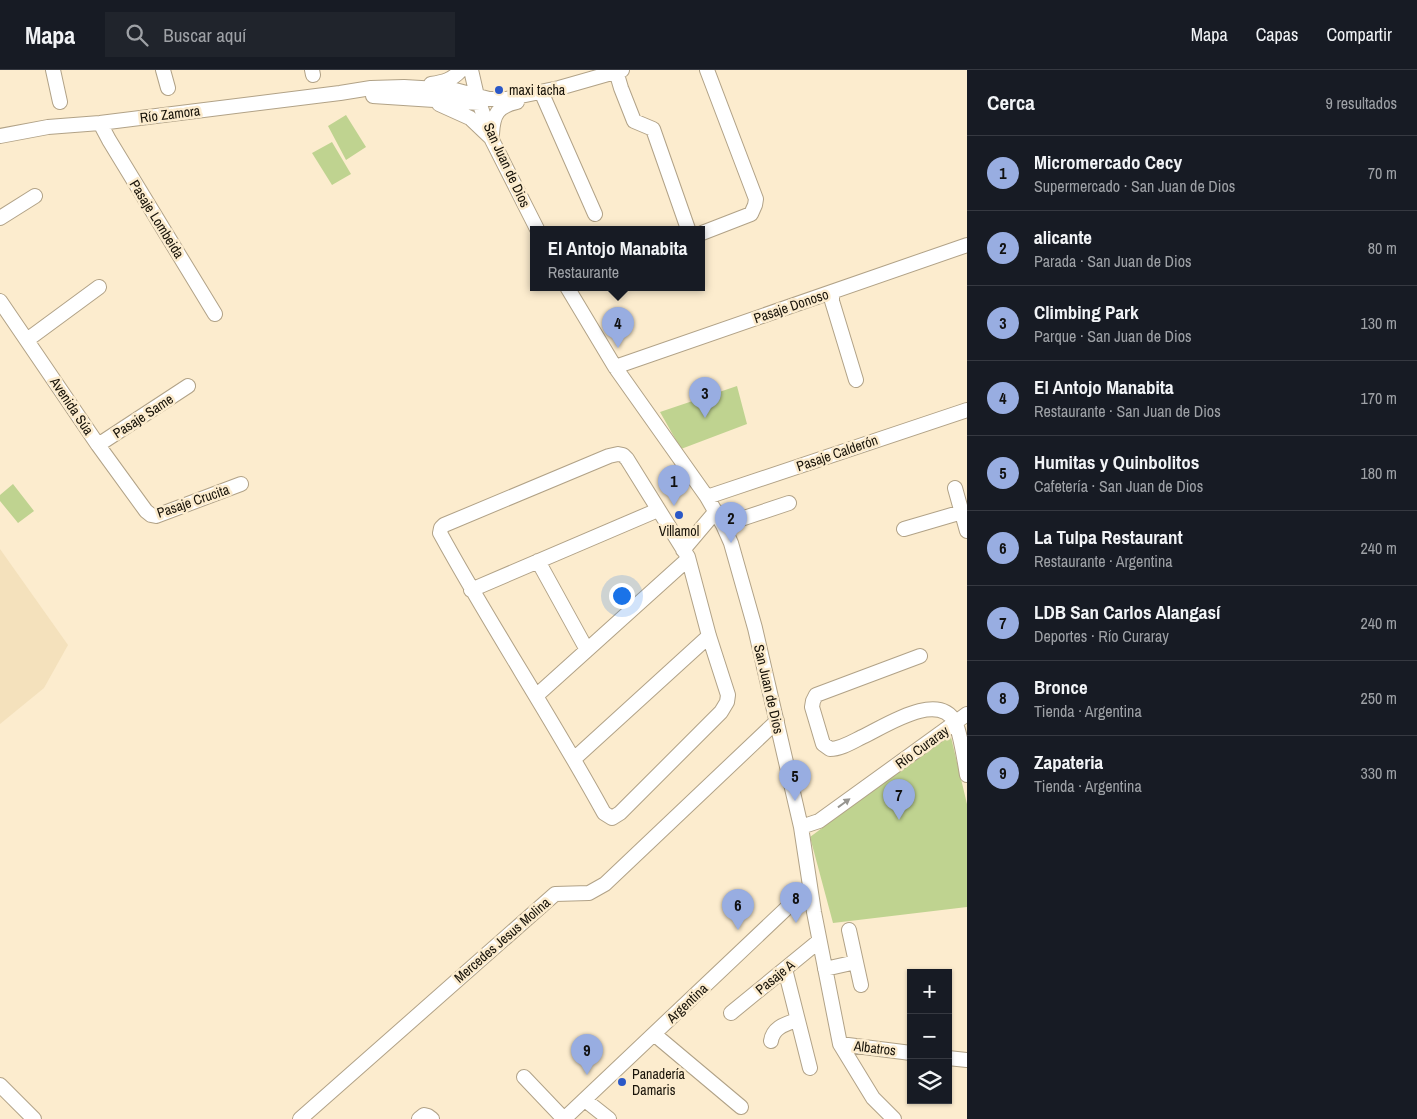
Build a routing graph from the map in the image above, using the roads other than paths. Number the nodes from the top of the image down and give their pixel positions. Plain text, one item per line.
1 (53, 70) edge
2 (163, 70) edge
3 (461, 70) edge
4 (707, 70) edge
5 (619, 71) edge
6 (472, 75) edge
7 (404, 87) junction
8 (168, 88) dead end
9 (559, 88) junction
10 (340, 93) junction
11 (543, 96) junction
12 (417, 99) junction
13 (506, 99) junction
14 (479, 100) junction
15 (60, 102) dead end
16 (100, 123) junction
17 (0, 136) edge
18 (492, 140) junction
19 (35, 196) dead end
20 (595, 214) dead end
21 (0, 218) edge
22 (535, 226) edge
23 (687, 226) edge
24 (705, 231) edge
25 (967, 245) edge
26 (99, 287) dead end
27 (569, 291) edge
28 (832, 292) junction
29 (0, 301) edge
30 (215, 314) dead end
31 (27, 340) junction
32 (615, 367) junction
33 (856, 380) dead end
34 (188, 386) dead end
35 (967, 410) edge
36 (98, 445) junction
37 (241, 484) dead end
38 (955, 488) dead end
39 (708, 497) junction
40 (789, 503) dead end
41 (658, 510) junction
42 (146, 511) joint
43 (962, 512) junction
44 (720, 518) junction
45 (904, 529) dead end
46 (967, 531) edge
47 (686, 555) junction
48 (538, 562) junction
49 (471, 590) junction
50 (709, 636) junction
51 (587, 650) junction
52 (920, 656) dead end
53 (536, 696) junction
54 (967, 714) edge
55 (777, 721) junction
56 (956, 723) junction
57 (574, 759) junction
58 (967, 775) edge
59 (801, 827) junction
60 (810, 886) junction
61 (850, 930) dead end
62 (819, 941) junction
63 (856, 962) junction
64 (785, 969) junction
65 (825, 969) junction
66 (861, 985) dead end
67 (730, 1013) dead end
68 (797, 1020) junction
69 (654, 1034) junction
70 (771, 1041) dead end
71 (840, 1044) junction
72 (907, 1052) edge
73 (952, 1058) edge
74 (967, 1060) edge
75 (810, 1068) dead end
76 (524, 1077) dead end
77 (0, 1085) edge
78 (585, 1100) junction
79 (741, 1107) dead end
80 (34, 1119) edge
81 (300, 1119) edge
82 (419, 1119) edge
83 (432, 1119) edge
84 (564, 1119) edge
85 (609, 1119) edge
86 (894, 1119) edge

1 - 15 street
2 - 8 street
3 - 7 street
4 - 24 street
5 - 9 street, Río Zamora
5 - 23 street
6 - 13 street
6 - 14 street, San Juan de Dios
7 - 10 street, Río Zamora
7 - 14 street, Río Zamora
9 - 11 street
9 - 13 street, Río Zamora
10 - 12 street, Río Zamora
10 - 16 street, Río Zamora
11 - 18 street
11 - 20 street
12 - 14 street, Río Zamora
12 - 18 street
13 - 14 street, Río Zamora
14 - 18 street, San Juan de Dios
16 - 17 street, Río Zamora
16 - 30 street, Pasaje Lombeida
18 - 22 street, San Juan de Dios
19 - 21 street
25 - 28 street, Pasaje Donoso
26 - 31 street
27 - 32 street, San Juan de Dios
28 - 32 street, Pasaje Donoso
28 - 33 street
29 - 31 street, Avenida Súa
31 - 36 street, Avenida Súa
32 - 39 street, San Juan de Dios
34 - 36 street, Pasaje Same
35 - 39 street, Pasaje Calderón
36 - 42 street, Avenida Súa
37 - 42 street, Pasaje Crucita
38 - 43 street
39 - 44 street, San Juan de Dios
40 - 44 street
41 - 47 street
41 - 48 street
41 - 49 street
43 - 45 street
43 - 46 street
44 - 47 street
44 - 55 street, San Juan de Dios
47 - 50 street
47 - 51 street
48 - 49 street
48 - 51 street
49 - 53 street
50 - 57 street
50 - 57 street
51 - 53 street
52 - 56 street
53 - 57 street
54 - 56 street, Río Curaray
55 - 59 street, San Juan de Dios
55 - 81 street, Mercedes Jesus Molina
56 - 58 street
59 -> 56 street, Río Curaray
59 - 60 street, San Juan de Dios
60 - 62 street, San Juan de Dios
60 - 69 street, Argentina
61 - 63 street
62 - 64 street, Pasaje A
62 - 65 street, San Juan de Dios
63 - 65 street
63 - 66 street
64 - 67 street, Pasaje A
64 - 68 street
65 - 71 street, San Juan de Dios
68 - 70 street
68 - 75 street
69 - 78 street, Argentina
69 - 79 street
71 - 72 street, Albatros
71 - 86 street, San Juan de Dios
73 - 74 street
76 - 84 street
77 - 80 street
78 - 84 street, Argentina
78 - 85 street
82 - 83 street

